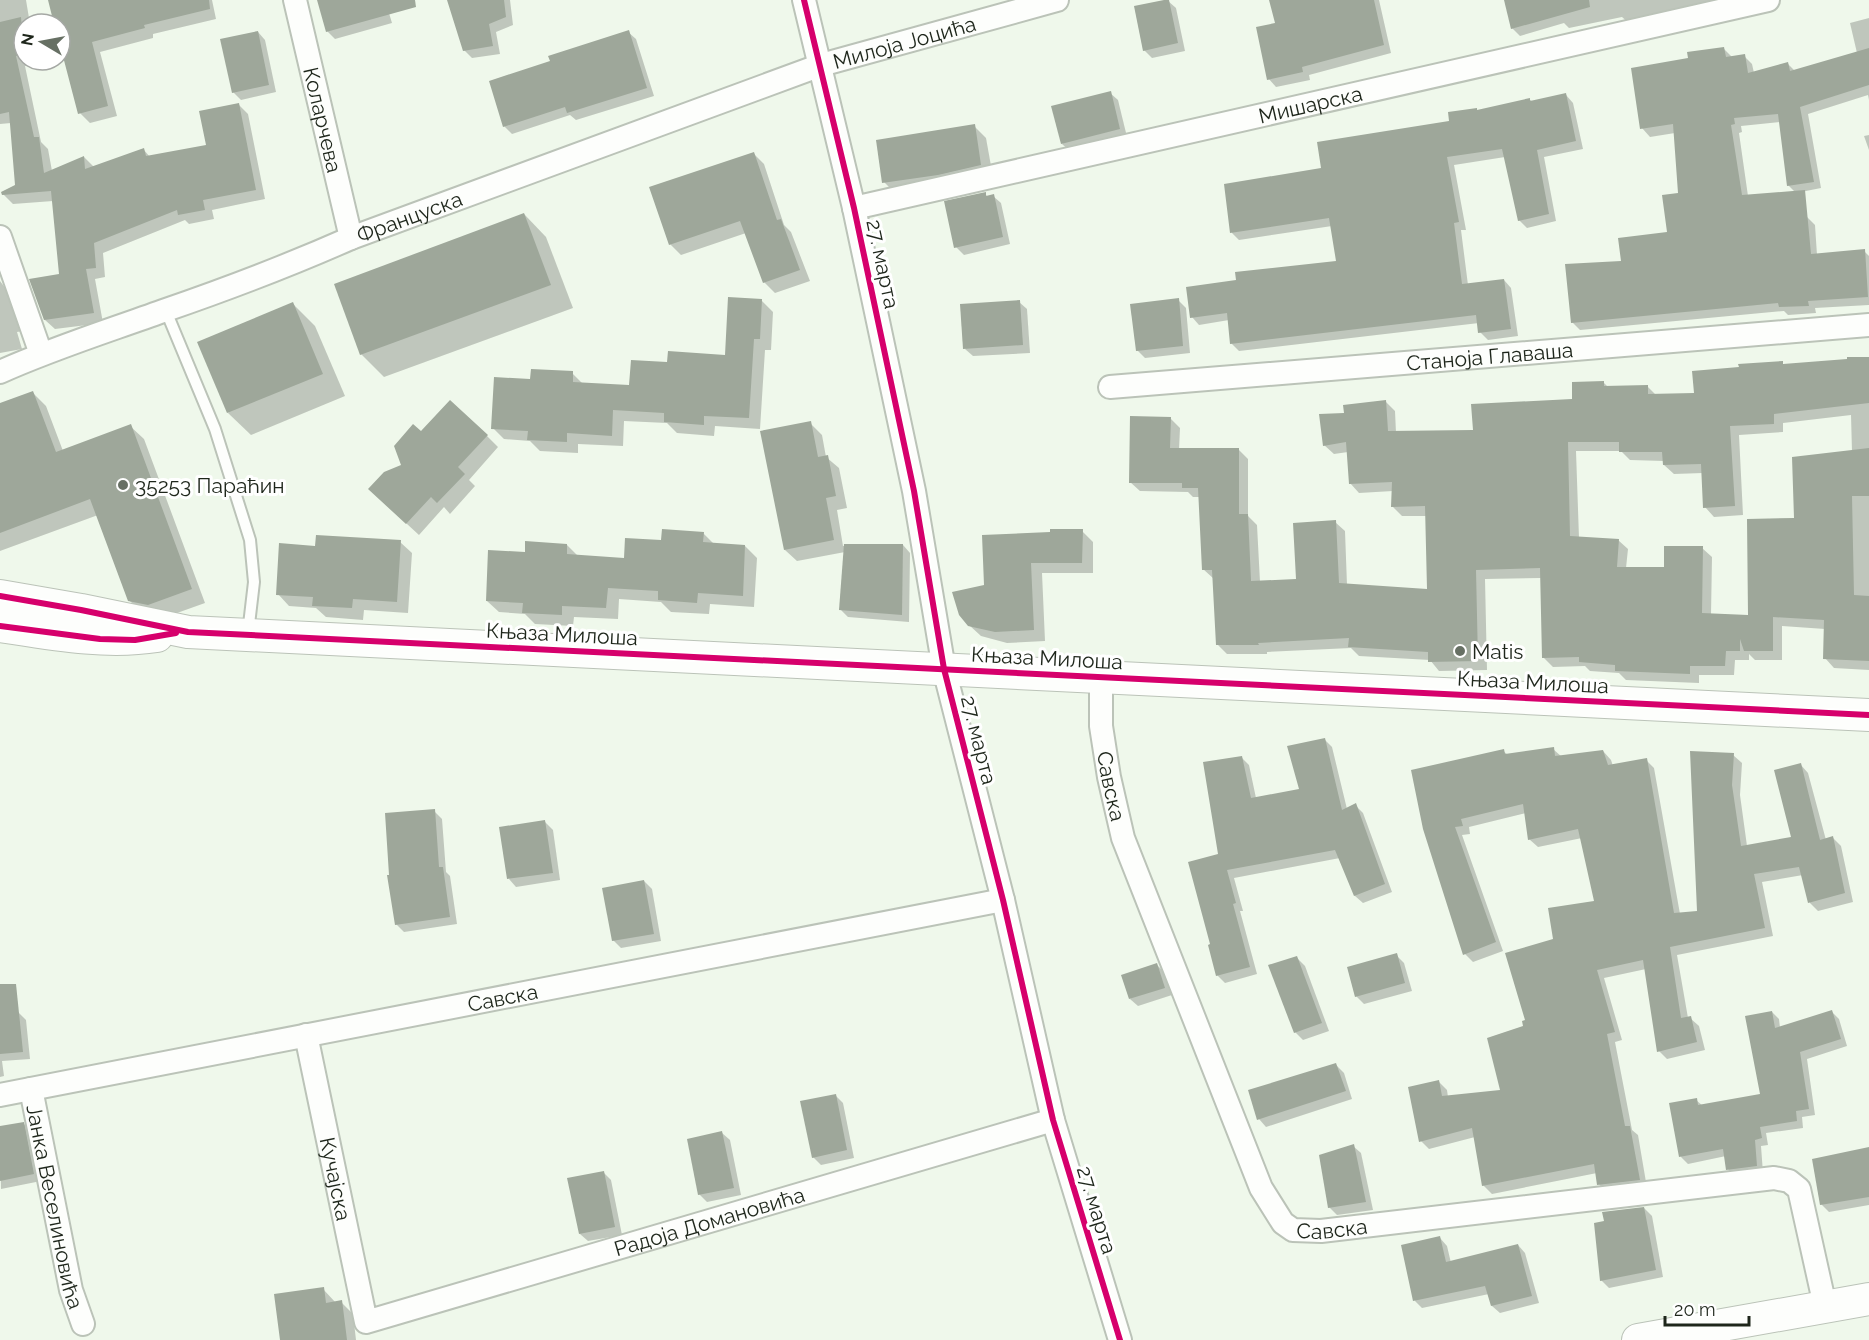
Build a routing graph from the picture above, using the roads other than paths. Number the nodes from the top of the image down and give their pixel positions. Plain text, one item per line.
1 (295, 0) edge
2 (804, 0) edge
3 (1056, 0) edge
4 (1768, 0) edge
5 (821, 64) junction
6 (854, 208) junction
7 (0, 237) edge
8 (351, 238) junction
9 (166, 311) junction
10 (1869, 325) edge
11 (41, 354) junction
12 (0, 372) edge
13 (1110, 387) dead end
14 (0, 596) edge
15 (0, 626) edge
16 (188, 632) junction
17 (248, 635) junction
18 (944, 669) junction
19 (1101, 677) junction
20 (1869, 716) edge
21 (1003, 900) junction
22 (306, 1035) junction
23 (31, 1089) junction
24 (0, 1095) edge
25 (1053, 1120) junction
26 (1869, 1299) edge
27 (1825, 1306) junction
28 (366, 1322) joint
29 (83, 1324) dead end
30 (1120, 1340) edge
31 (1638, 1340) edge

1 - 8 street, Коларчева
2 - 5 street, 27. марта
3 - 5 street, Милоја Јоцића
4 - 6 street, Мишарска
5 - 6 street, 27. марта
5 - 8 street, Француска
6 - 18 street, 27. марта
7 - 11 street
8 - 9 street, Француска
9 - 11 street, Француска
9 - 17 lane
10 - 13 street, Станоја Главаша
11 - 12 street, Француска
14 - 16 main road, Књаза Милоша
15 - 16 main road, Књаза Милоша
16 - 17 main road, Књаза Милоша
17 - 18 main road, Књаза Милоша
18 - 19 main road, Књаза Милоша
18 - 21 street, 27. марта
19 - 20 main road, Књаза Милоша
19 - 27 street, Савска
21 - 22 street, Савска
21 - 25 street, 27. марта
22 - 23 street, Савска
22 - 28 street, Кучајска
23 - 24 street, Савска
23 - 29 street, Јанка Веселиновића
25 - 28 street, Радоја Домановића
25 - 30 street, 27. марта
26 - 27 main road
27 - 31 main road

